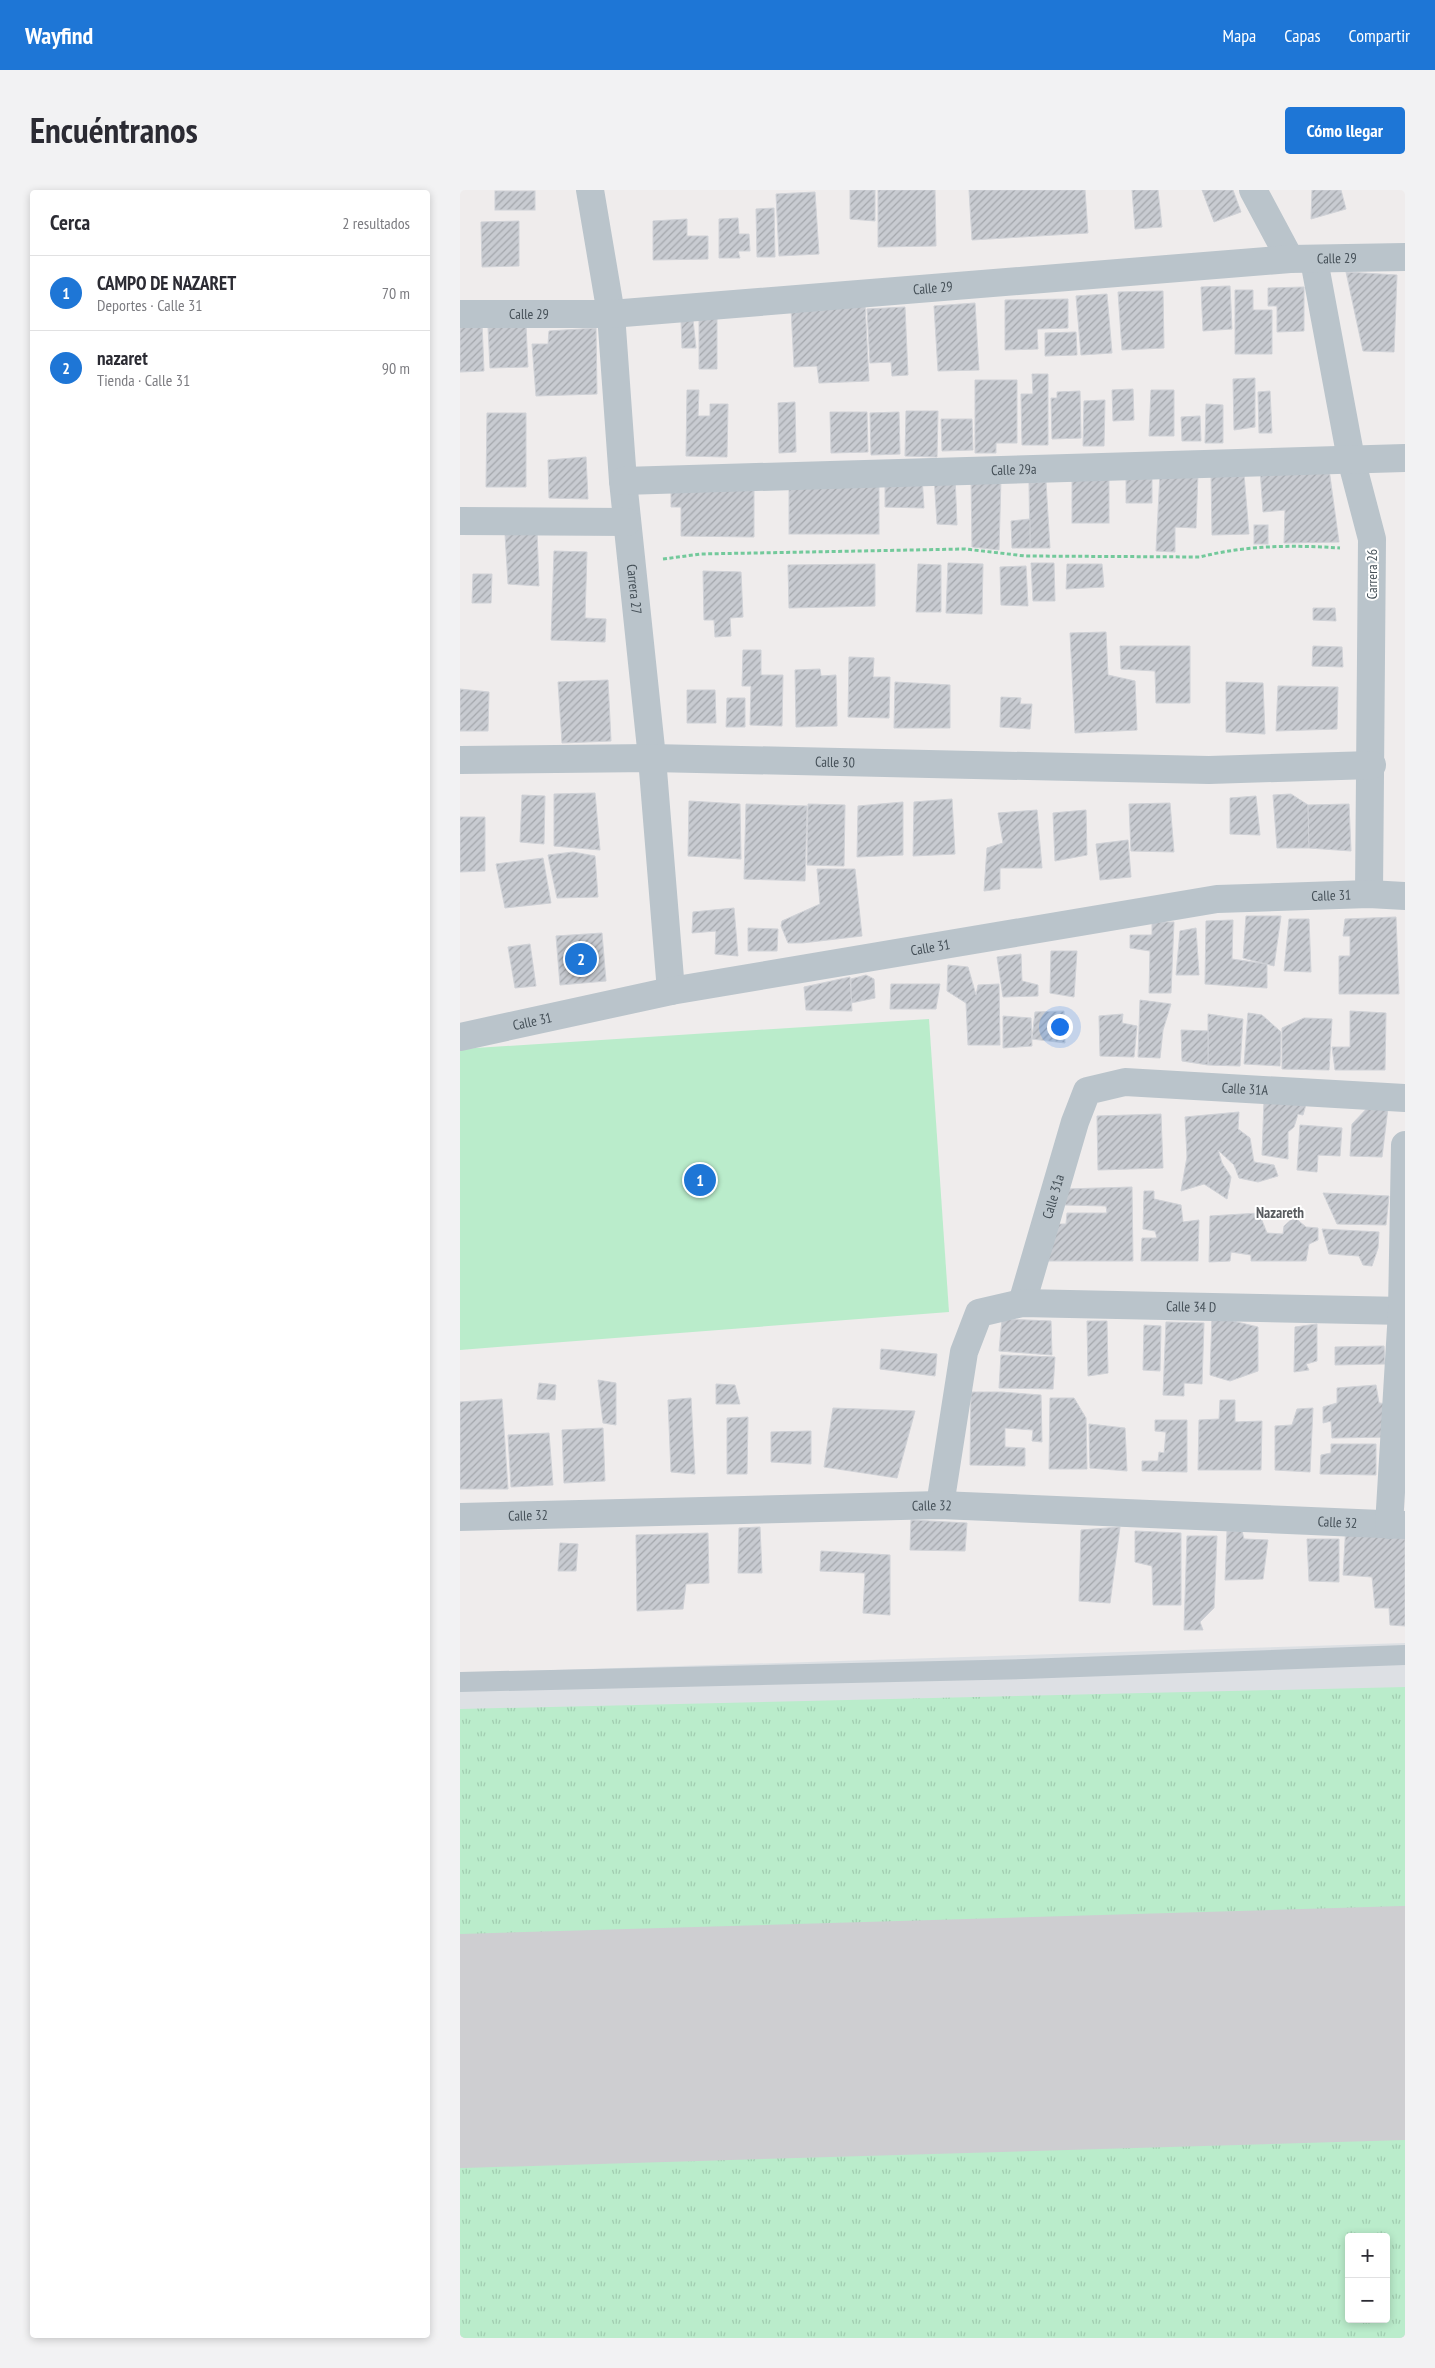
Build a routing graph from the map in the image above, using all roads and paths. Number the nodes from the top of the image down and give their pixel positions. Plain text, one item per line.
1 (590, 190) edge
2 (1253, 190) edge
3 (1405, 257) edge
4 (1302, 259) junction
5 (460, 314) edge
6 (611, 314) junction
7 (1405, 458) edge
8 (1351, 459) junction
9 (623, 481) junction
10 (460, 521) edge
11 (627, 522) junction
12 (1372, 550) junction
13 (631, 563) junction
14 (652, 758) junction
15 (460, 760) edge
16 (1372, 765) junction
17 (1369, 894) junction
18 (1405, 896) edge
19 (672, 991) junction
20 (460, 1037) edge
21 (1087, 1091) joint
22 (1405, 1098) edge
23 (1405, 1145) edge
24 (1022, 1302) junction
25 (1404, 1311) edge
26 (940, 1505) junction
27 (460, 1517) edge
28 (1397, 1525) edge
29 (1405, 1655) edge
30 (460, 1682) edge

1 - 6 street, Carrera 27
2 - 4 street, Carrera 26
3 - 4 street, Calle 29
4 - 6 street, Calle 29
4 - 8 street, Carrera 26
5 - 6 street, Calle 29
6 - 9 street, Carrera 27
7 - 8 street, Calle 29a
8 - 9 street, Calle 29a
8 - 12 street, Carrera 26
9 - 11 street, Carrera 27
10 - 11 street
11 - 13 street, Carrera 27
12 - 13 path
12 - 16 street, Carrera 26
13 - 14 street, Carrera 27
14 - 15 street, Calle 30
14 - 16 street, Calle 30
14 - 19 street, Carrera 27
16 - 17 street, Carrera 26
17 - 18 street, Calle 31
17 - 19 street, Calle 31
19 - 20 street, Calle 31
21 - 22 street, Calle 31A
21 - 24 street, Calle 31a
23 - 25 street
24 - 25 street, Calle 34 D
24 - 26 street, Calle 34 D
25 - 28 street
26 - 27 street, Calle 32
26 - 28 street, Calle 32
29 - 30 lane

